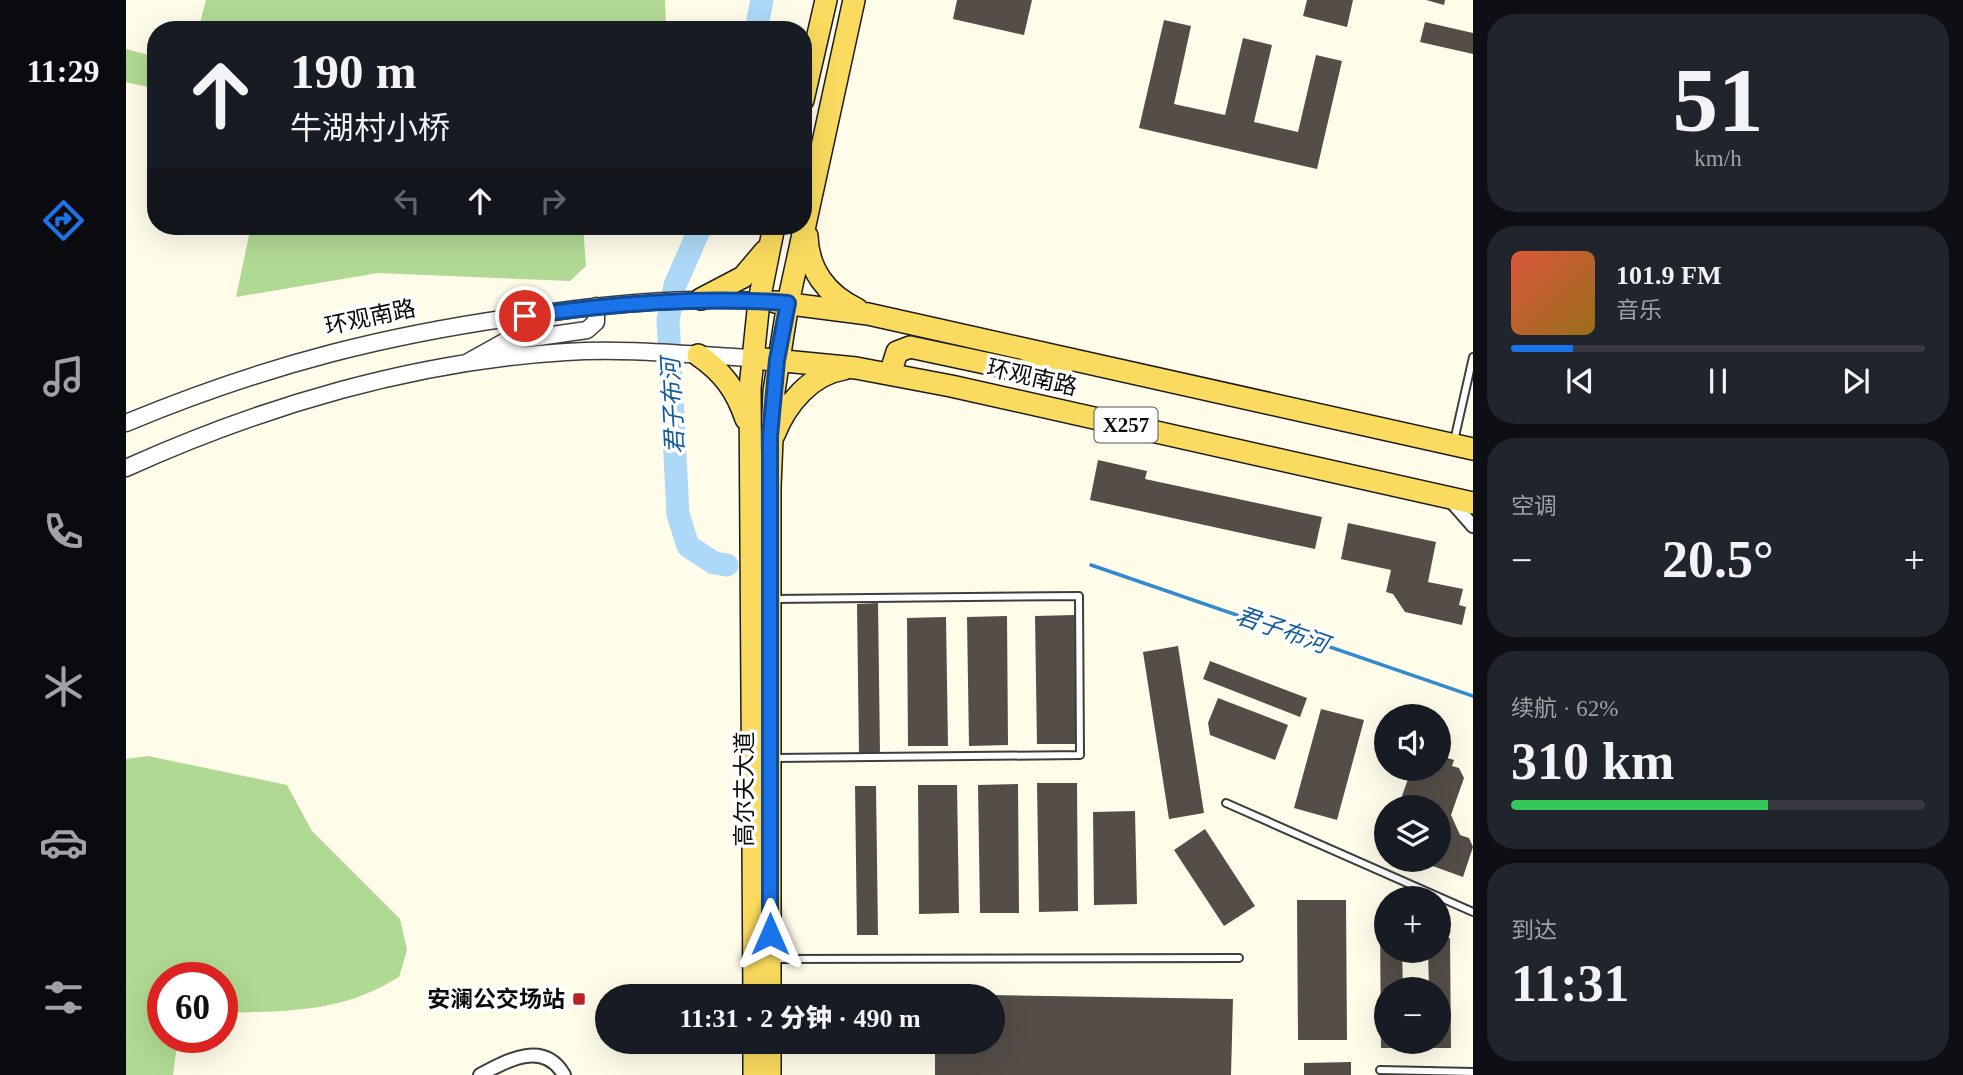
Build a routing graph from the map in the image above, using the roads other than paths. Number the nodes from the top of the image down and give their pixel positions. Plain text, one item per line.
1 (827, 0) edge
2 (854, 0) edge
3 (812, 62) edge
4 (812, 194) edge
5 (771, 235) edge
6 (772, 235) edge
7 (803, 235) edge
8 (807, 235) edge
9 (701, 299) junction
10 (759, 301) junction
11 (788, 303) junction
12 (596, 306) junction
13 (868, 314) junction
14 (698, 355) junction
15 (1473, 357) edge
16 (751, 358) junction
17 (777, 360) junction
18 (1073, 360) junction
19 (460, 367) junction
20 (852, 367) junction
21 (890, 374) junction
22 (126, 423) edge
23 (1463, 447) edge
24 (760, 448) junction
25 (126, 468) edge
26 (1445, 496) junction
27 (1473, 503) edge
28 (1473, 526) edge
29 (764, 589) junction
30 (770, 758) junction
31 (1226, 803) dead end
32 (1473, 912) edge
33 (1240, 958) dead end
34 (770, 959) junction
35 (754, 984) edge
36 (770, 984) edge
37 (754, 1054) edge
38 (770, 1054) edge
39 (1380, 1070) dead end
40 (1473, 1073) edge
41 (481, 1075) edge
42 (564, 1075) edge
43 (754, 1075) edge
44 (770, 1075) edge

1 - 3 main road
2 - 4 main road
5 - 9 main road
6 - 10 main road
7 - 11 main road
8 - 13 main road
9 - 10 street, 环观南路
9 - 12 street, 环观南路
10 - 11 main road, 环观南路 / X257
10 - 16 main road
11 - 13 main road, 环观南路 / X257
11 - 17 main road
12 - 19 street
12 - 22 street, 环观南路
13 - 18 main road, 环观南路 / X257
14 - 16 street, 环观南路
14 - 19 street, 环观南路
14 - 24 main road
15 - 23 lane
16 - 17 main road, 环观南路 / X257
16 - 24 main road
17 - 20 main road, 环观南路 / X257
17 - 24 main road
18 - 21 main road
18 - 23 main road, 环观南路 / X257
19 - 25 street
20 - 21 main road, 环观南路 / X257
20 - 24 main road
21 - 26 main road, 环观南路 / X257
24 - 29 main road
26 - 27 main road, 环观南路 / X257
26 - 28 street
29 - 30 main road, 高尔夫大道
29 - 30 lane
29 - 35 main road, 高尔夫大道
30 - 34 main road, 高尔夫大道
31 - 32 lane
33 - 34 lane
34 - 36 main road, 高尔夫大道
37 - 43 main road
38 - 44 main road
39 - 40 lane
41 - 42 street

